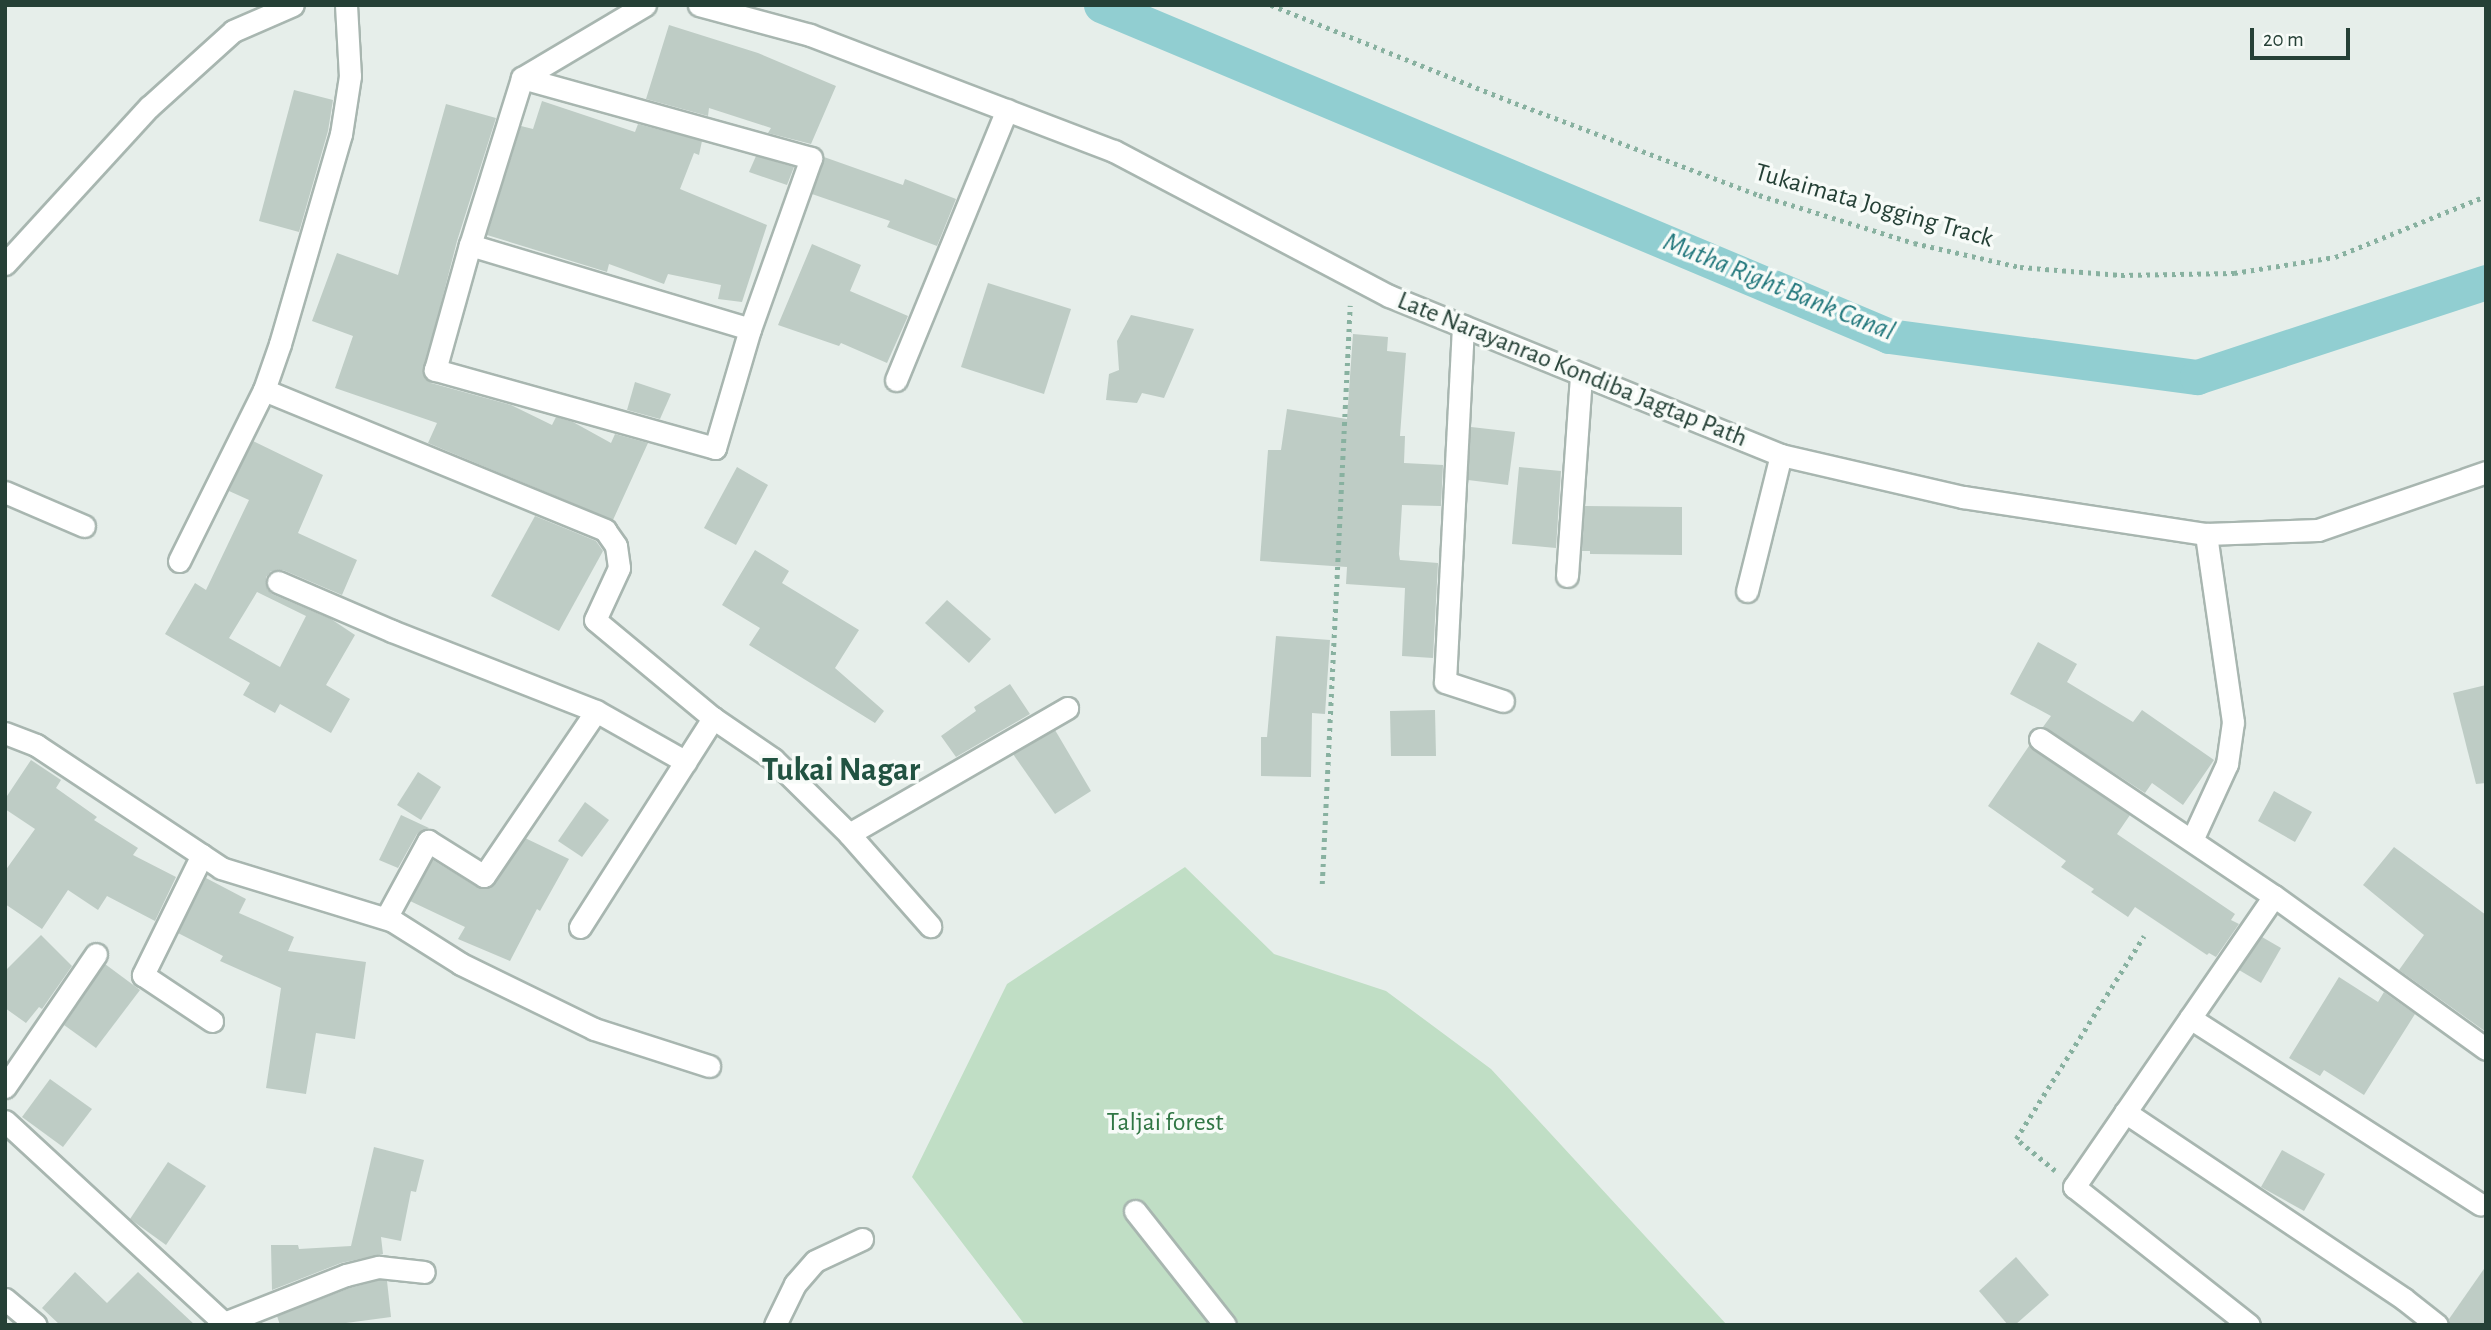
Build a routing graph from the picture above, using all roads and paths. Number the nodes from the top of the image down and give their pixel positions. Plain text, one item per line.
1 (293, 5) edge
2 (346, 5) edge
3 (646, 5) edge
4 (699, 5) edge
5 (1271, 5) edge
6 (522, 78) junction
7 (1007, 110) junction
8 (2486, 196) edge
9 (470, 245) junction
10 (5, 264) edge
11 (1352, 277) junction
12 (1463, 326) junction
13 (750, 330) junction
14 (1581, 374) junction
15 (897, 380) dead end
16 (264, 390) junction
17 (1781, 455) junction
18 (2486, 472) edge
19 (5, 492) edge
20 (84, 526) dead end
21 (2206, 534) junction
22 (179, 561) dead end
23 (1567, 576) dead end
24 (278, 582) dead end
25 (1747, 591) dead end
26 (1503, 701) dead end
27 (1067, 708) dead end
28 (596, 710) junction
29 (713, 719) junction
30 (5, 733) edge
31 (2040, 739) dead end
32 (686, 762) junction
33 (849, 834) junction
34 (2192, 840) junction
35 (202, 855) junction
36 (1322, 884) dead end
37 (2274, 896) junction
38 (386, 918) junction
39 (930, 926) dead end
40 (580, 927) dead end
41 (2144, 936) dead end
42 (96, 954) dead end
43 (2190, 1018) junction
44 (212, 1021) dead end
45 (2486, 1049) edge
46 (709, 1066) dead end
47 (5, 1087) edge
48 (2126, 1112) junction
49 (5, 1121) edge
50 (2074, 1187) junction
51 (2480, 1204) dead end
52 (1135, 1211) dead end
53 (862, 1239) dead end
54 (424, 1272) dead end
55 (5, 1299) edge
56 (225, 1324) edge
57 (36, 1325) edge
58 (775, 1325) edge
59 (1224, 1325) edge
60 (2249, 1325) edge
61 (2437, 1325) edge

1 - 10 street
2 - 16 street
3 - 6 street
4 - 7 street, Late Narayanrao Kondiba Jagtap Path
5 - 8 path, Tukaimata Jogging Track
6 - 9 street
6 - 13 street
7 - 11 street, Late Narayanrao Kondiba Jagtap Path
7 - 15 street
9 - 13 street
9 - 13 street
11 - 12 street, Late Narayanrao Kondiba Jagtap Path
11 - 36 path
12 - 14 street, Late Narayanrao Kondiba Jagtap Path
12 - 26 street
14 - 17 street, Late Narayanrao Kondiba Jagtap Path
14 - 23 street
16 - 22 street
16 - 29 street
17 - 21 street, Late Narayanrao Kondiba Jagtap Path
17 - 25 street
18 - 21 street, Late Narayanrao Kondiba Jagtap Path
19 - 20 street
21 - 34 street
24 - 28 street
27 - 33 street
28 - 32 street
28 - 38 street
29 - 32 street
29 - 33 street
30 - 35 street
31 - 34 street
32 - 40 street
33 - 39 street
34 - 37 street
35 - 38 street
35 - 44 street
37 - 43 street
37 - 45 street
38 - 46 street
41 - 50 path
42 - 47 street
43 - 48 street
43 - 51 street
48 - 50 street
48 - 61 street
49 - 56 street
50 - 60 street
52 - 59 street
53 - 58 street
54 - 56 street
55 - 57 street

